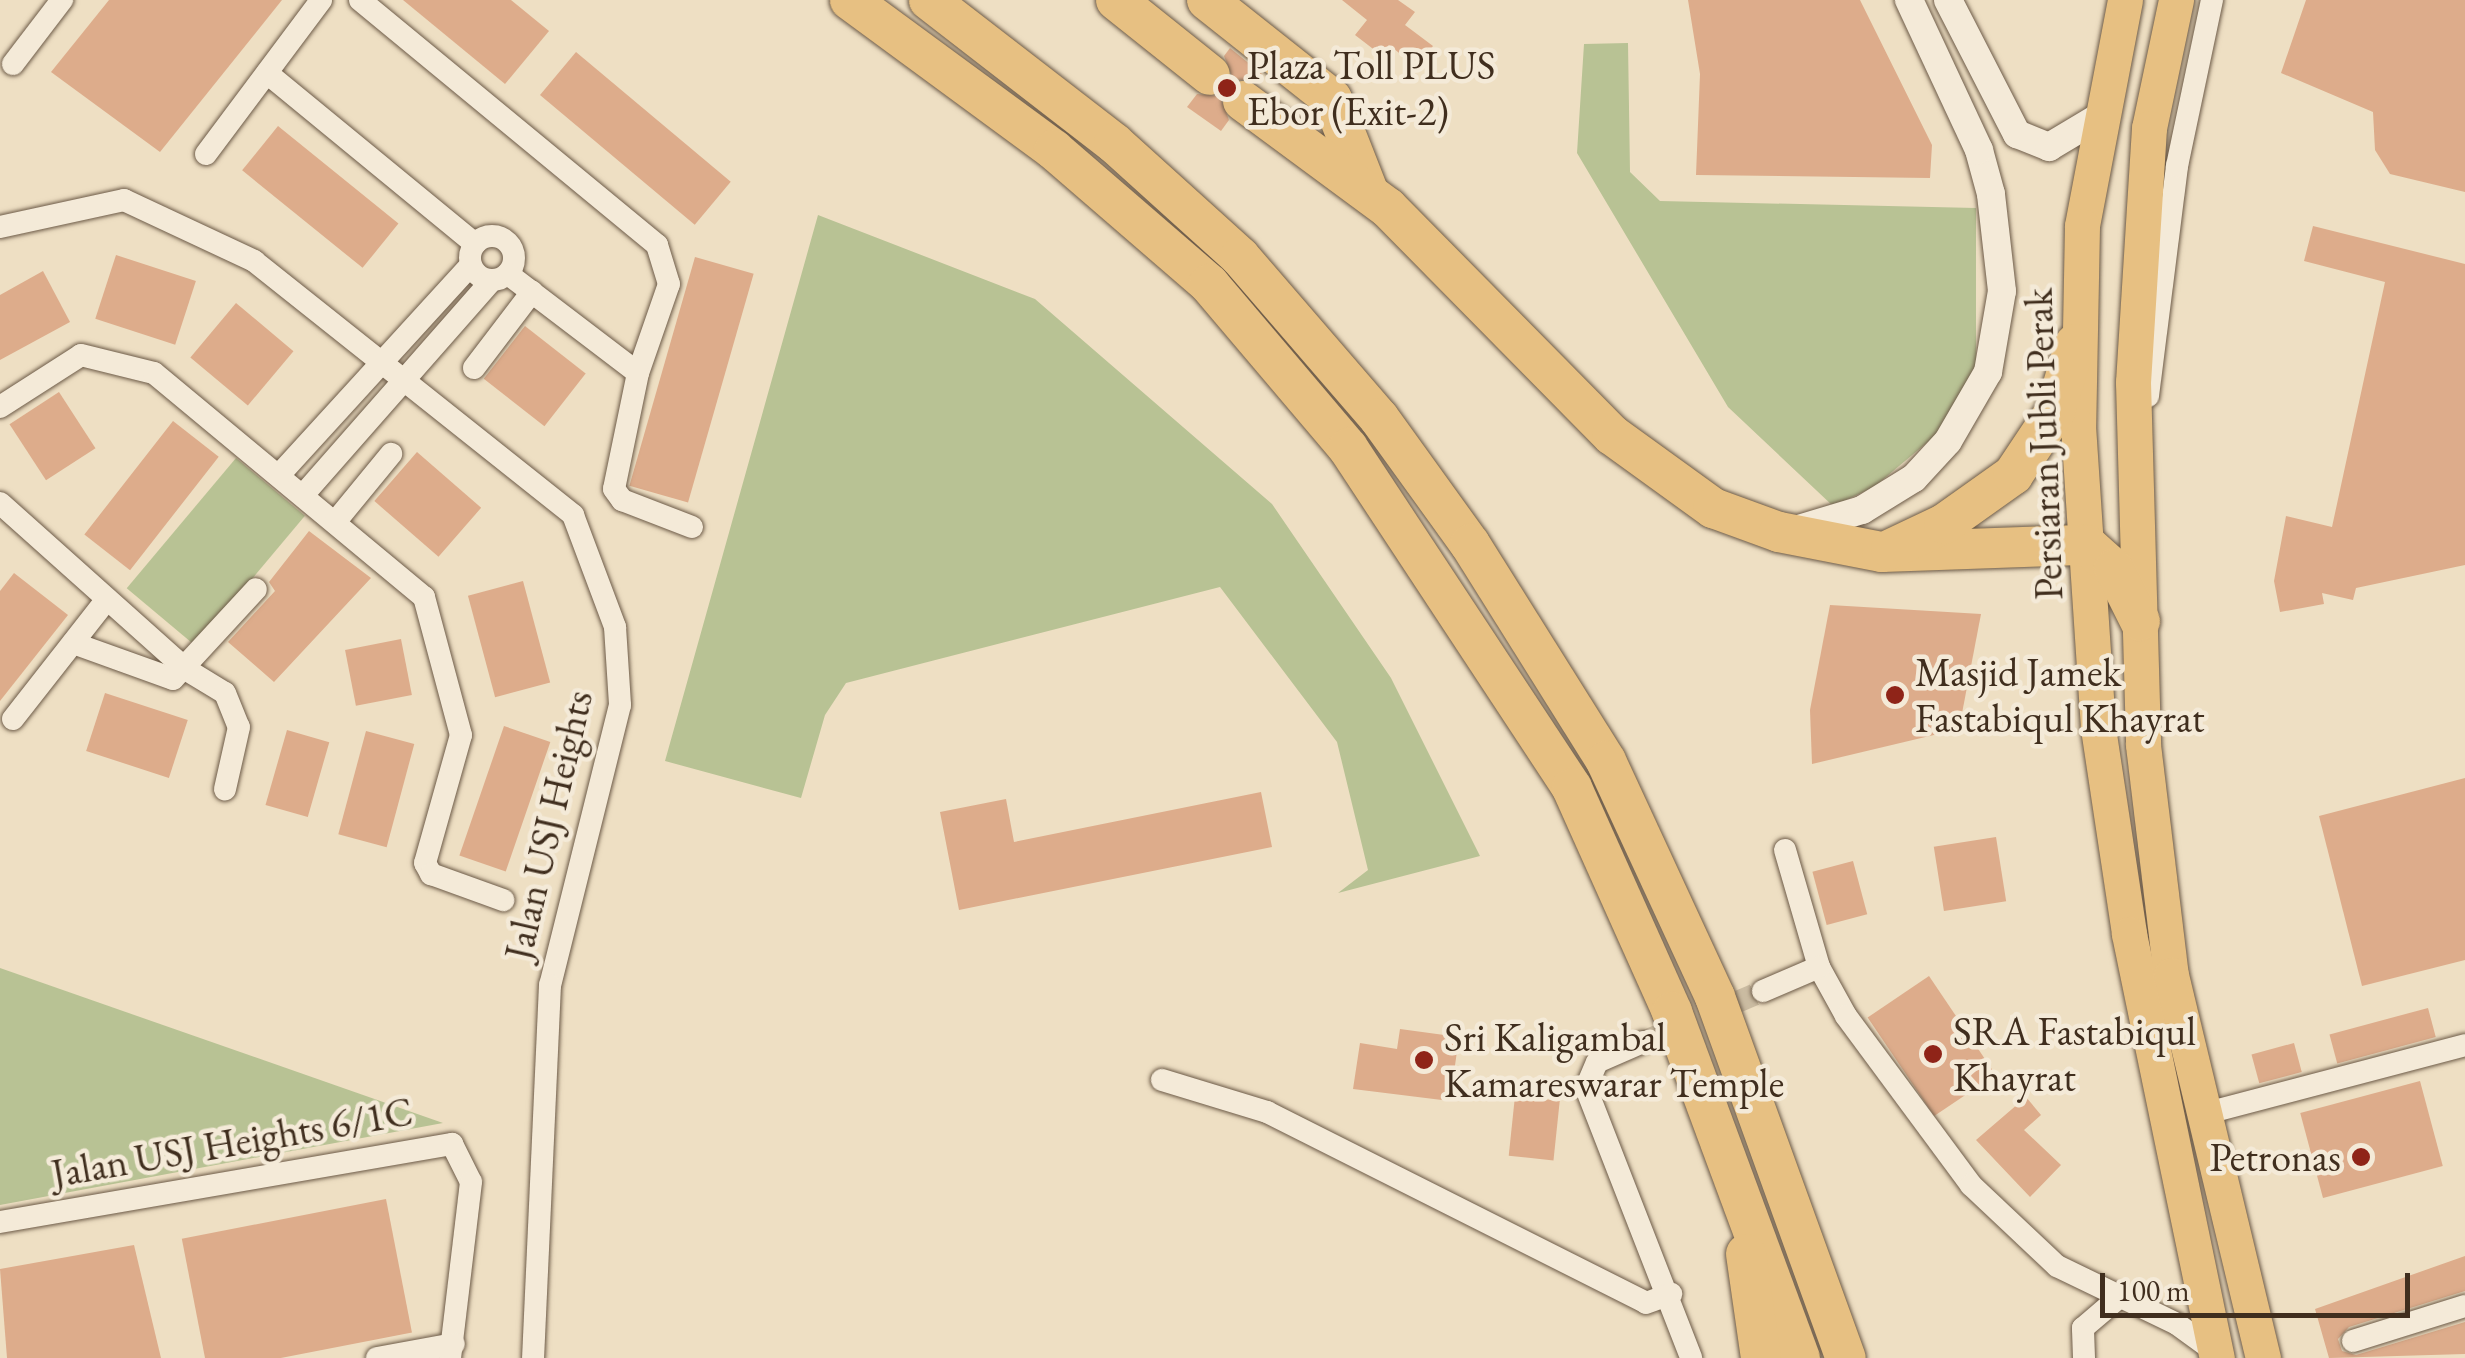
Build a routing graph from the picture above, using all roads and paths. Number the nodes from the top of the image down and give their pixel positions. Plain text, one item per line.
1 (62, 0) edge
2 (321, 0) edge
3 (360, 0) edge
4 (850, 0) edge
5 (929, 0) edge
6 (1116, 0) edge
7 (1207, 0) edge
8 (1909, 0) edge
9 (1948, 0) edge
10 (2125, 0) edge
11 (2176, 0) edge
12 (2212, 0) edge
13 (12, 64) dead end
14 (267, 73) junction
15 (1210, 75) dead end
16 (1243, 101) dead end
17 (2098, 117) junction
18 (206, 154) dead end
19 (1368, 191) junction
20 (0, 227) edge
21 (473, 254) junction
22 (500, 277) junction
23 (532, 292) junction
24 (2076, 344) junction
25 (383, 361) junction
26 (474, 368) dead end
27 (638, 372) junction
28 (406, 378) junction
29 (0, 407) edge
30 (391, 454) dead end
31 (280, 474) junction
32 (2136, 490) junction
33 (304, 494) junction
34 (0, 503) edge
35 (336, 521) junction
36 (692, 527) dead end
37 (1779, 532) junction
38 (2087, 545) junction
39 (1882, 552) junction
40 (256, 589) dead end
41 (107, 599) junction
42 (2140, 621) junction
43 (73, 642) junction
44 (187, 670) junction
45 (13, 719) dead end
46 (224, 789) dead end
47 (1785, 850) dead end
48 (503, 900) dead end
49 (1819, 967) junction
50 (1762, 991) tunnel mouth
51 (1643, 1042) tunnel mouth
52 (2465, 1045) edge
53 (1162, 1080) dead end
54 (2198, 1115) junction
55 (0, 1222) edge
56 (1750, 1222) junction
57 (1672, 1294) junction
58 (2117, 1299) junction
59 (2465, 1306) edge
60 (2353, 1341) dead end
61 (452, 1351) edge
62 (2216, 1354) edge
63 (377, 1358) edge
64 (534, 1358) edge
65 (1691, 1358) edge
66 (1761, 1358) edge
67 (1800, 1358) edge
68 (1846, 1358) edge
69 (2084, 1358) edge
70 (2263, 1358) edge

1 - 13 street
2 - 14 street
3 - 27 street
4 - 56 highway
5 - 68 highway
6 - 15 highway
7 - 19 highway
8 - 37 street
9 - 17 street
10 - 17 main road, Persiaran Jubli Perak
11 - 32 main road
12 - 32 street
14 - 18 street
14 - 21 street
16 - 19 highway
17 - 24 main road, Persiaran Jubli Perak
19 - 37 highway
20 - 25 street, Jalan USJ Heights
21 - 22 street
21 - 22 street
21 - 25 street
22 - 23 street
22 - 28 street
23 - 26 street
23 - 27 street
24 - 38 main road, Persiaran Jubli Perak
24 - 39 highway
25 - 28 street, Jalan USJ Heights
25 - 31 street
27 - 36 street
28 - 33 street
28 - 64 street, Jalan USJ Heights
29 - 31 street
30 - 35 street
31 - 33 street
32 - 42 main road
33 - 35 street
34 - 41 street
35 - 48 street
37 - 39 highway
38 - 39 highway
38 - 42 highway
38 - 62 main road, Persiaran Jubli Perak
40 - 44 street
41 - 43 street
41 - 44 street
42 - 54 main road
43 - 44 street
43 - 45 street
44 - 46 street
47 - 49 street
49 - 50 street
49 - 58 street
51 - 57 street
52 - 54 street
53 - 57 street
54 - 70 main road
55 - 61 street, Jalan USJ Heights 6/1C
56 - 66 highway
56 - 67 highway
57 - 65 street
58 - 62 street
58 - 69 street
59 - 60 street
61 - 63 street

